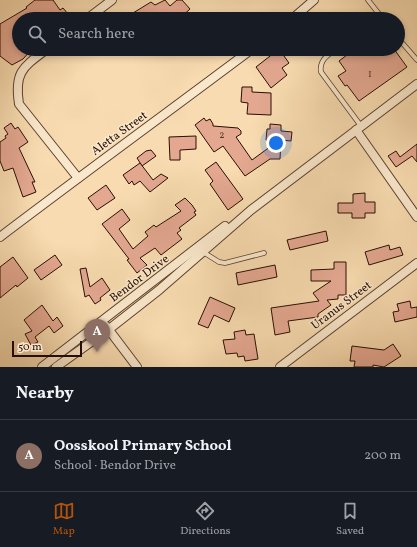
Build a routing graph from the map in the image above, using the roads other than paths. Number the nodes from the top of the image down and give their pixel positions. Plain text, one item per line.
1 (112, 0) edge
2 (314, 0) edge
3 (368, 0) edge
4 (96, 12) edge
5 (300, 12) edge
6 (377, 12) edge
7 (405, 46) edge
8 (38, 56) edge
9 (243, 56) edge
10 (328, 56) edge
11 (417, 60) edge
12 (417, 84) edge
13 (358, 128) junction
14 (78, 178) junction
15 (251, 210) junction
16 (417, 217) edge
17 (0, 237) edge
18 (203, 252) junction
19 (264, 253) dead end
20 (417, 263) edge
21 (102, 321) junction
22 (108, 330) junction
23 (42, 367) edge
24 (56, 367) edge
25 (137, 367) edge
26 (280, 367) edge

1 - 4 street
2 - 5 street
3 - 6 lane
7 - 11 lane
8 - 14 street
9 - 14 street, Aletta Street
10 - 13 lane
12 - 13 street, Bendor Drive
13 - 15 street, Bendor Drive
13 - 16 street
14 - 17 street, Aletta Street
15 - 18 street, Bendor Drive
15 - 21 street, Bendor Drive
18 - 19 lane
18 - 22 street, Bendor Drive
20 - 26 street, Uranus Street
21 - 22 street
21 - 23 street, Bendor Drive
22 - 24 street, Bendor Drive
22 - 25 street

